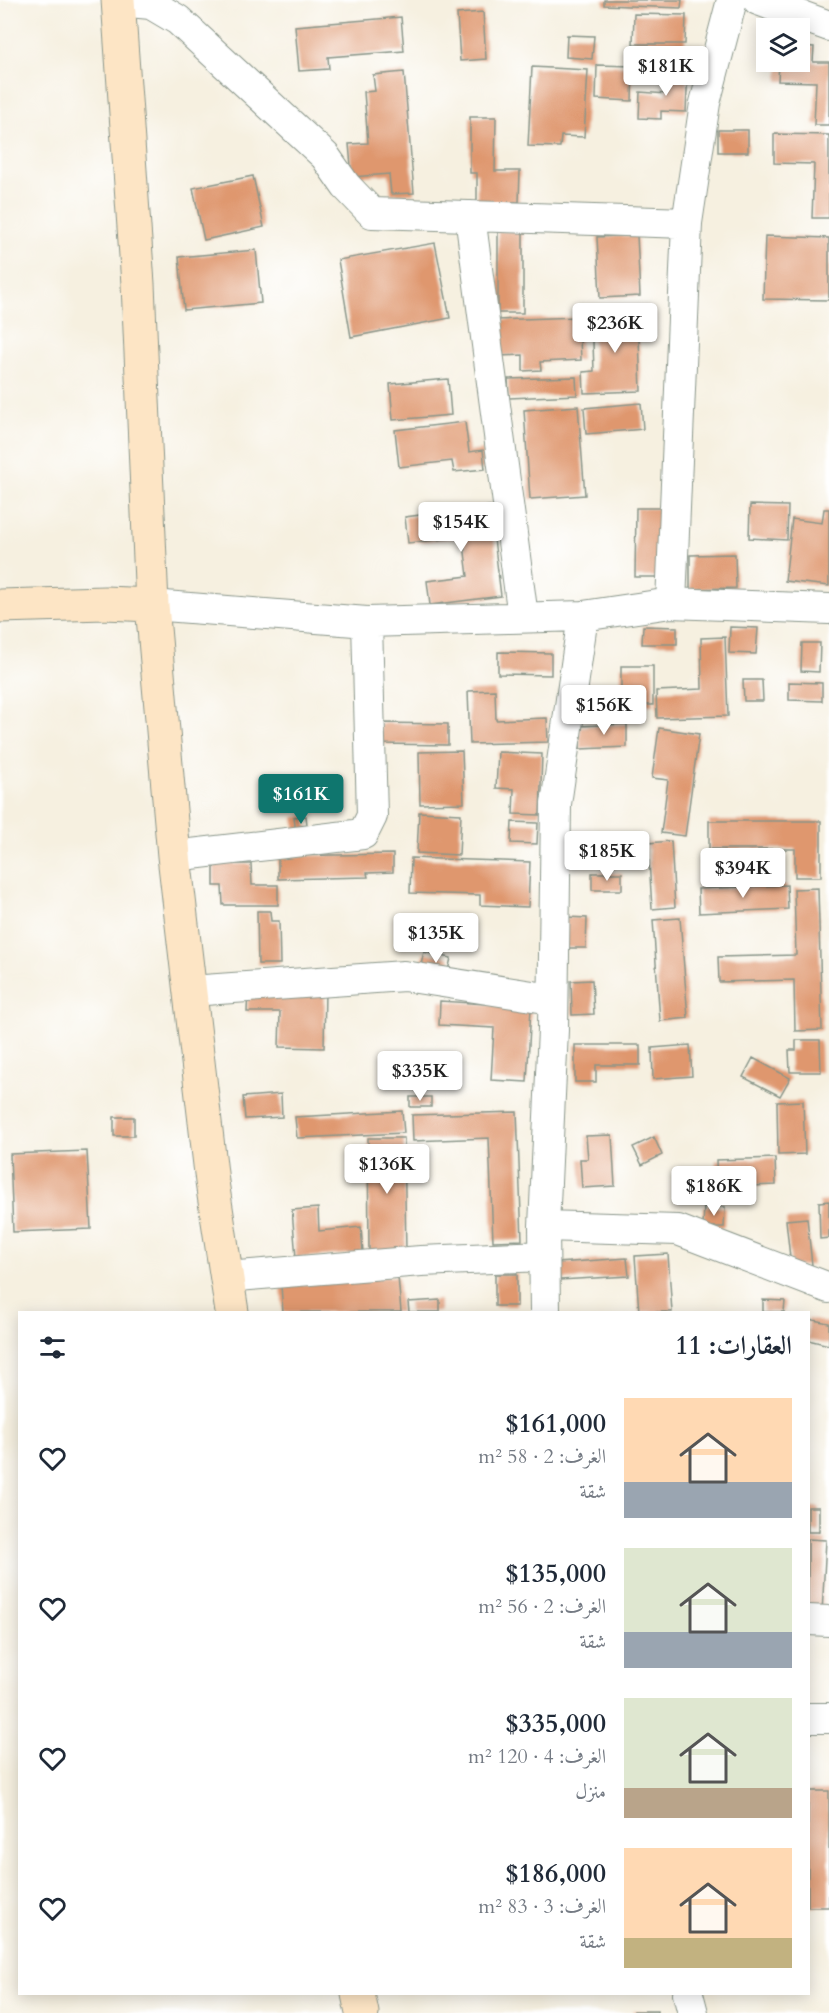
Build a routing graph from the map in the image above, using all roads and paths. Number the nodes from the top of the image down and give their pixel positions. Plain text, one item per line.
1 (732, 0) edge
2 (758, 0) edge
3 (118, 1) edge
4 (829, 26) edge
5 (470, 216) junction
6 (687, 223) junction
7 (670, 603) junction
8 (152, 605) junction
9 (0, 606) edge
10 (829, 609) edge
11 (583, 616) junction
12 (524, 617) junction
13 (367, 622) junction
14 (174, 856) junction
15 (190, 991) junction
16 (552, 999) junction
17 (544, 1226) junction
18 (544, 1256) junction
19 (226, 1277) junction
20 (829, 1288) edge
21 (232, 1311) edge
22 (545, 1311) edge
23 (810, 1620) edge
24 (829, 1621) edge
25 (810, 1718) edge
26 (829, 1718) edge
27 (358, 1995) edge
28 (688, 1995) edge
29 (362, 2013) edge
30 (693, 2013) edge

1 - 6 street
2 - 4 street
3 - 5 street
3 - 8 street
5 - 6 street
5 - 12 street
6 - 7 street
7 - 10 street
7 - 11 street
8 - 9 street
8 - 13 street
8 - 14 street
11 - 12 street
11 - 16 street
12 - 13 street
13 - 14 street
14 - 15 street
15 - 16 street
15 - 19 street
16 - 17 street
17 - 18 street
17 - 20 street
18 - 19 street
18 - 22 street
19 - 21 street
23 - 24 street
25 - 26 street
27 - 29 street
28 - 30 street

